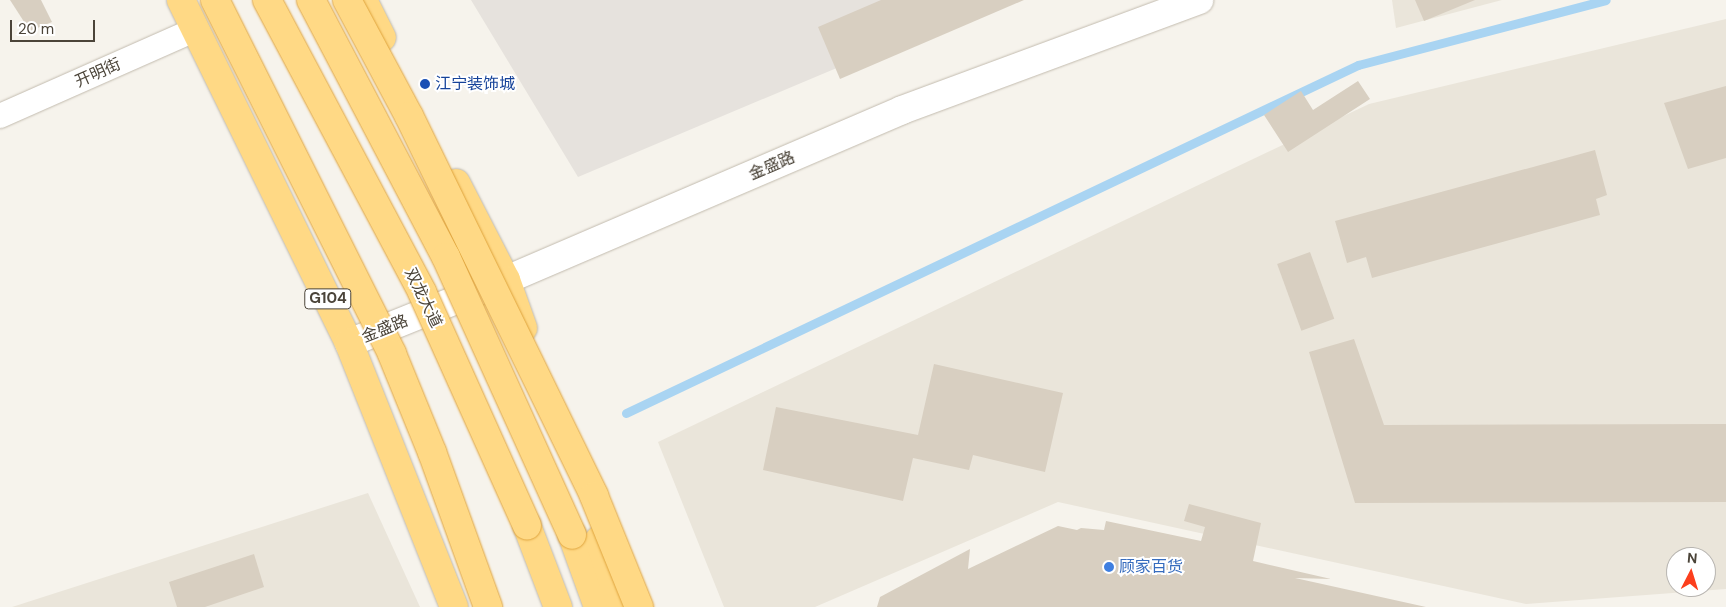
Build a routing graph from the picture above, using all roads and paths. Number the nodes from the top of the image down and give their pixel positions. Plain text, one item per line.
1 (181, 0) edge
2 (215, 0) edge
3 (267, 0) edge
4 (311, 0) edge
5 (347, 0) edge
6 (363, 0) edge
7 (1199, 0) edge
8 (196, 29) junction
9 (0, 116) edge
10 (506, 280) junction
11 (349, 343) junction
12 (454, 607) edge
13 (488, 607) edge
14 (558, 607) edge
15 (598, 607) edge
16 (622, 607) edge
17 (639, 607) edge

1 - 8 highway, G104
2 - 13 highway, bridge
3 - 14 highway, 双龙大道, bridge
4 - 15 highway, bridge
5 - 17 highway, bridge
6 - 10 highway
7 - 10 street, 金盛路
8 - 9 street, 开明街
8 - 11 highway, G104
10 - 11 street, 金盛路
10 - 16 highway
11 - 12 highway, G104

